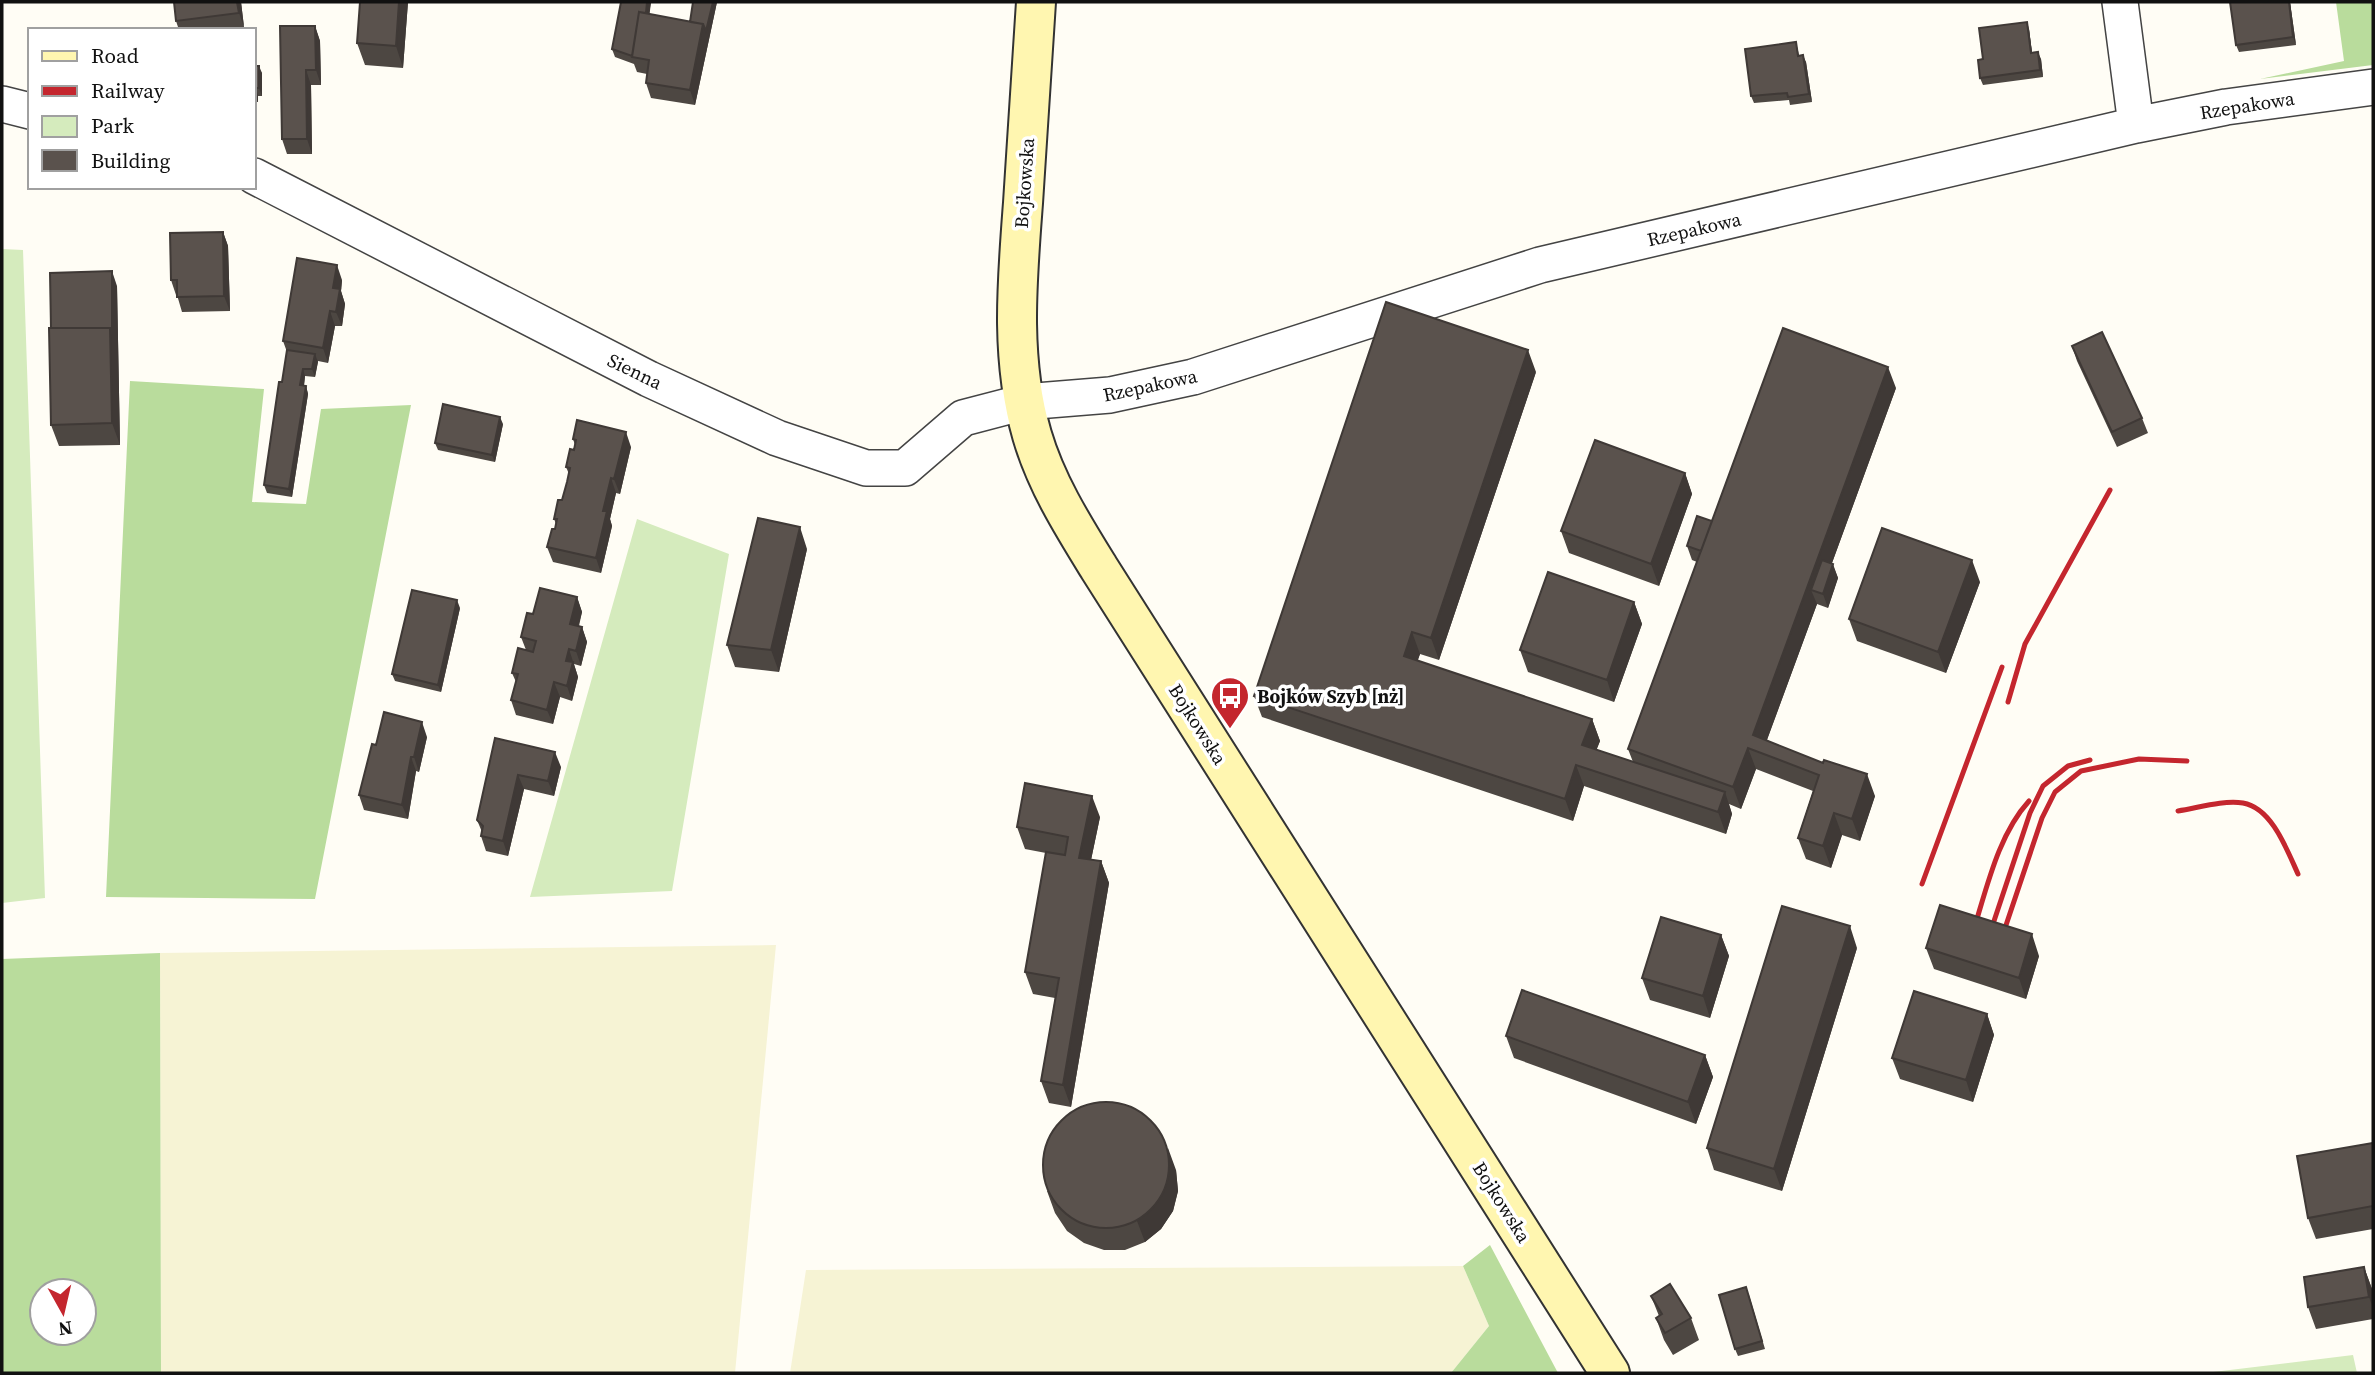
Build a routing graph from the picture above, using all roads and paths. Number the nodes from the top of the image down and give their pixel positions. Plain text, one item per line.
1 (1036, 2) edge
2 (2120, 2) edge
3 (2373, 87) edge
4 (2, 104) edge
5 (28, 110) edge
6 (2136, 125) junction
7 (256, 177) edge
8 (1024, 402) junction
9 (1610, 1373) edge

1 - 8 street, Bojkowska
2 - 6 street
3 - 6 street, Rzepakowa
4 - 5 street
6 - 8 street, Rzepakowa
7 - 8 street, Sienna
8 - 9 street, Bojkowska

